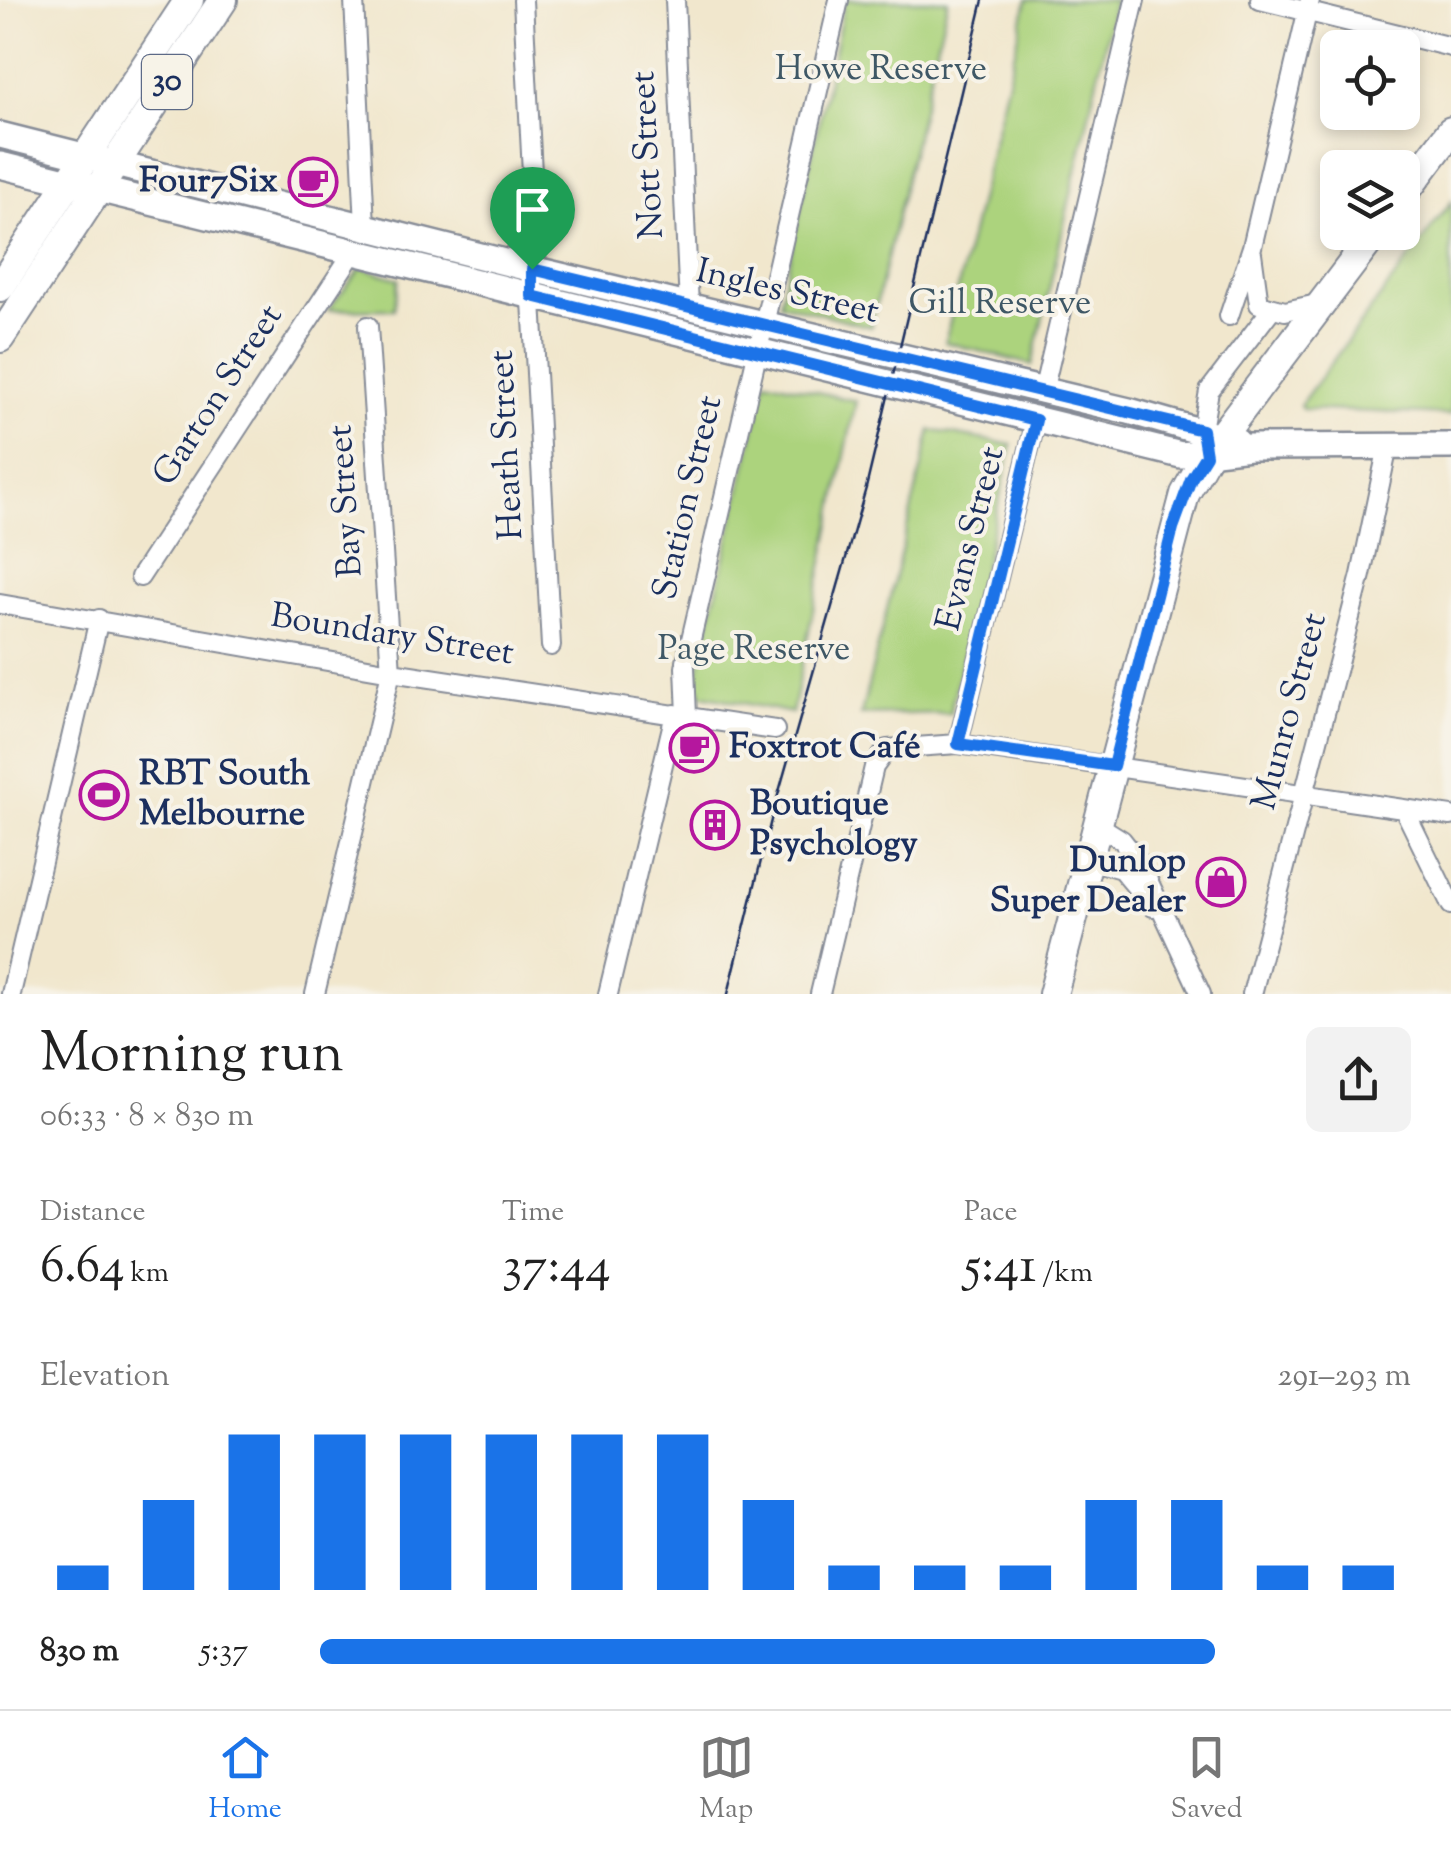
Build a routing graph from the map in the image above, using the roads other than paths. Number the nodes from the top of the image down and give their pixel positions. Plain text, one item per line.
1 (189, 0) edge
2 (223, 0) edge
3 (354, 0) edge
4 (523, 0) edge
5 (675, 0) edge
6 (839, 0) edge
7 (1136, 0) edge
8 (1260, 0) edge
9 (1309, 6) edge
10 (1451, 47) edge
11 (1451, 131) edge
12 (0, 135) edge
13 (86, 155) junction
14 (114, 161) junction
15 (0, 165) edge
16 (1420, 172) edge
17 (83, 186) junction
18 (365, 226) junction
19 (1252, 247) junction
20 (1362, 250) edge
21 (354, 252) junction
22 (532, 269) junction
23 (0, 287) edge
24 (532, 296) junction
25 (1322, 303) junction
26 (689, 307) junction
27 (1265, 307) junction
28 (368, 326) dead end
29 (1, 336) edge
30 (760, 338) junction
31 (1043, 392) junction
32 (1036, 420) junction
33 (1211, 442) junction
34 (1388, 446) junction
35 (1451, 446) edge
36 (140, 577) dead end
37 (0, 604) edge
38 (99, 619) junction
39 (552, 646) dead end
40 (391, 672) junction
41 (681, 715) junction
42 (775, 730) dead end
43 (958, 744) junction
44 (1113, 766) junction
45 (1303, 794) junction
46 (1404, 810) junction
47 (1451, 816) edge
48 (1098, 825) junction
49 (1089, 860) junction
50 (1451, 906) edge
51 (1163, 918) junction
52 (11, 994) edge
53 (314, 994) edge
54 (608, 994) edge
55 (820, 994) edge
56 (1053, 994) edge
57 (1201, 994) edge
58 (1252, 994) edge

1 - 13 main road, 30
2 - 14 main road, 30
3 - 18 street
4 - 22 street, Heath Street
5 - 26 street, Nott Street
6 - 30 street, Station Street
7 - 31 street, Evans Street
8 - 9 street
9 - 10 street
9 - 19 street
11 - 16 main road
12 - 13 street, Ingles Street
13 - 14 street, Ingles Street
13 - 17 main road, 30
14 - 17 main road, 30
14 - 18 street, Ingles Street
15 - 17 street, Ingles Street
17 - 21 street, Ingles Street
17 - 23 main road, 30
17 - 29 main road, 30
18 - 21 street
18 - 22 street, Ingles Street
19 - 27 street
19 - 27 street
20 - 25 main road
21 - 24 street, Ingles Street
21 - 36 street, Garton Street
22 - 24 street, Heath Street
22 - 26 street, Ingles Street
24 - 30 street, Ingles Street
24 - 39 street, Heath Street
25 - 27 street
25 - 33 main road
26 - 30 street, Ingles Street
27 - 33 street
28 - 40 street, Bay Street
30 - 31 street, Ingles Street
30 - 32 street, Ingles Street
30 - 41 street, Station Street
31 - 32 street, Evans Street
31 - 33 street, Ingles Street
32 - 33 street, Ingles Street
32 - 43 street, Evans Street
33 - 34 street, Ingles Street
33 - 44 main road
34 - 35 street, Ingles Street
34 - 45 street, Munro Street
37 - 38 street, Boundary Street
38 - 40 street, Boundary Street
38 - 52 street
40 - 41 street, Boundary Street
40 - 53 street, Bay Street
41 - 42 street, Boundary Street
41 - 54 street, Station Street
43 - 44 street
43 - 55 street
44 - 45 street
44 - 48 main road
45 - 46 street
45 - 58 street, Munro Street
46 - 47 street
46 - 50 street
48 - 49 main road
48 - 51 street
49 - 51 street
49 - 56 main road
51 - 57 street

